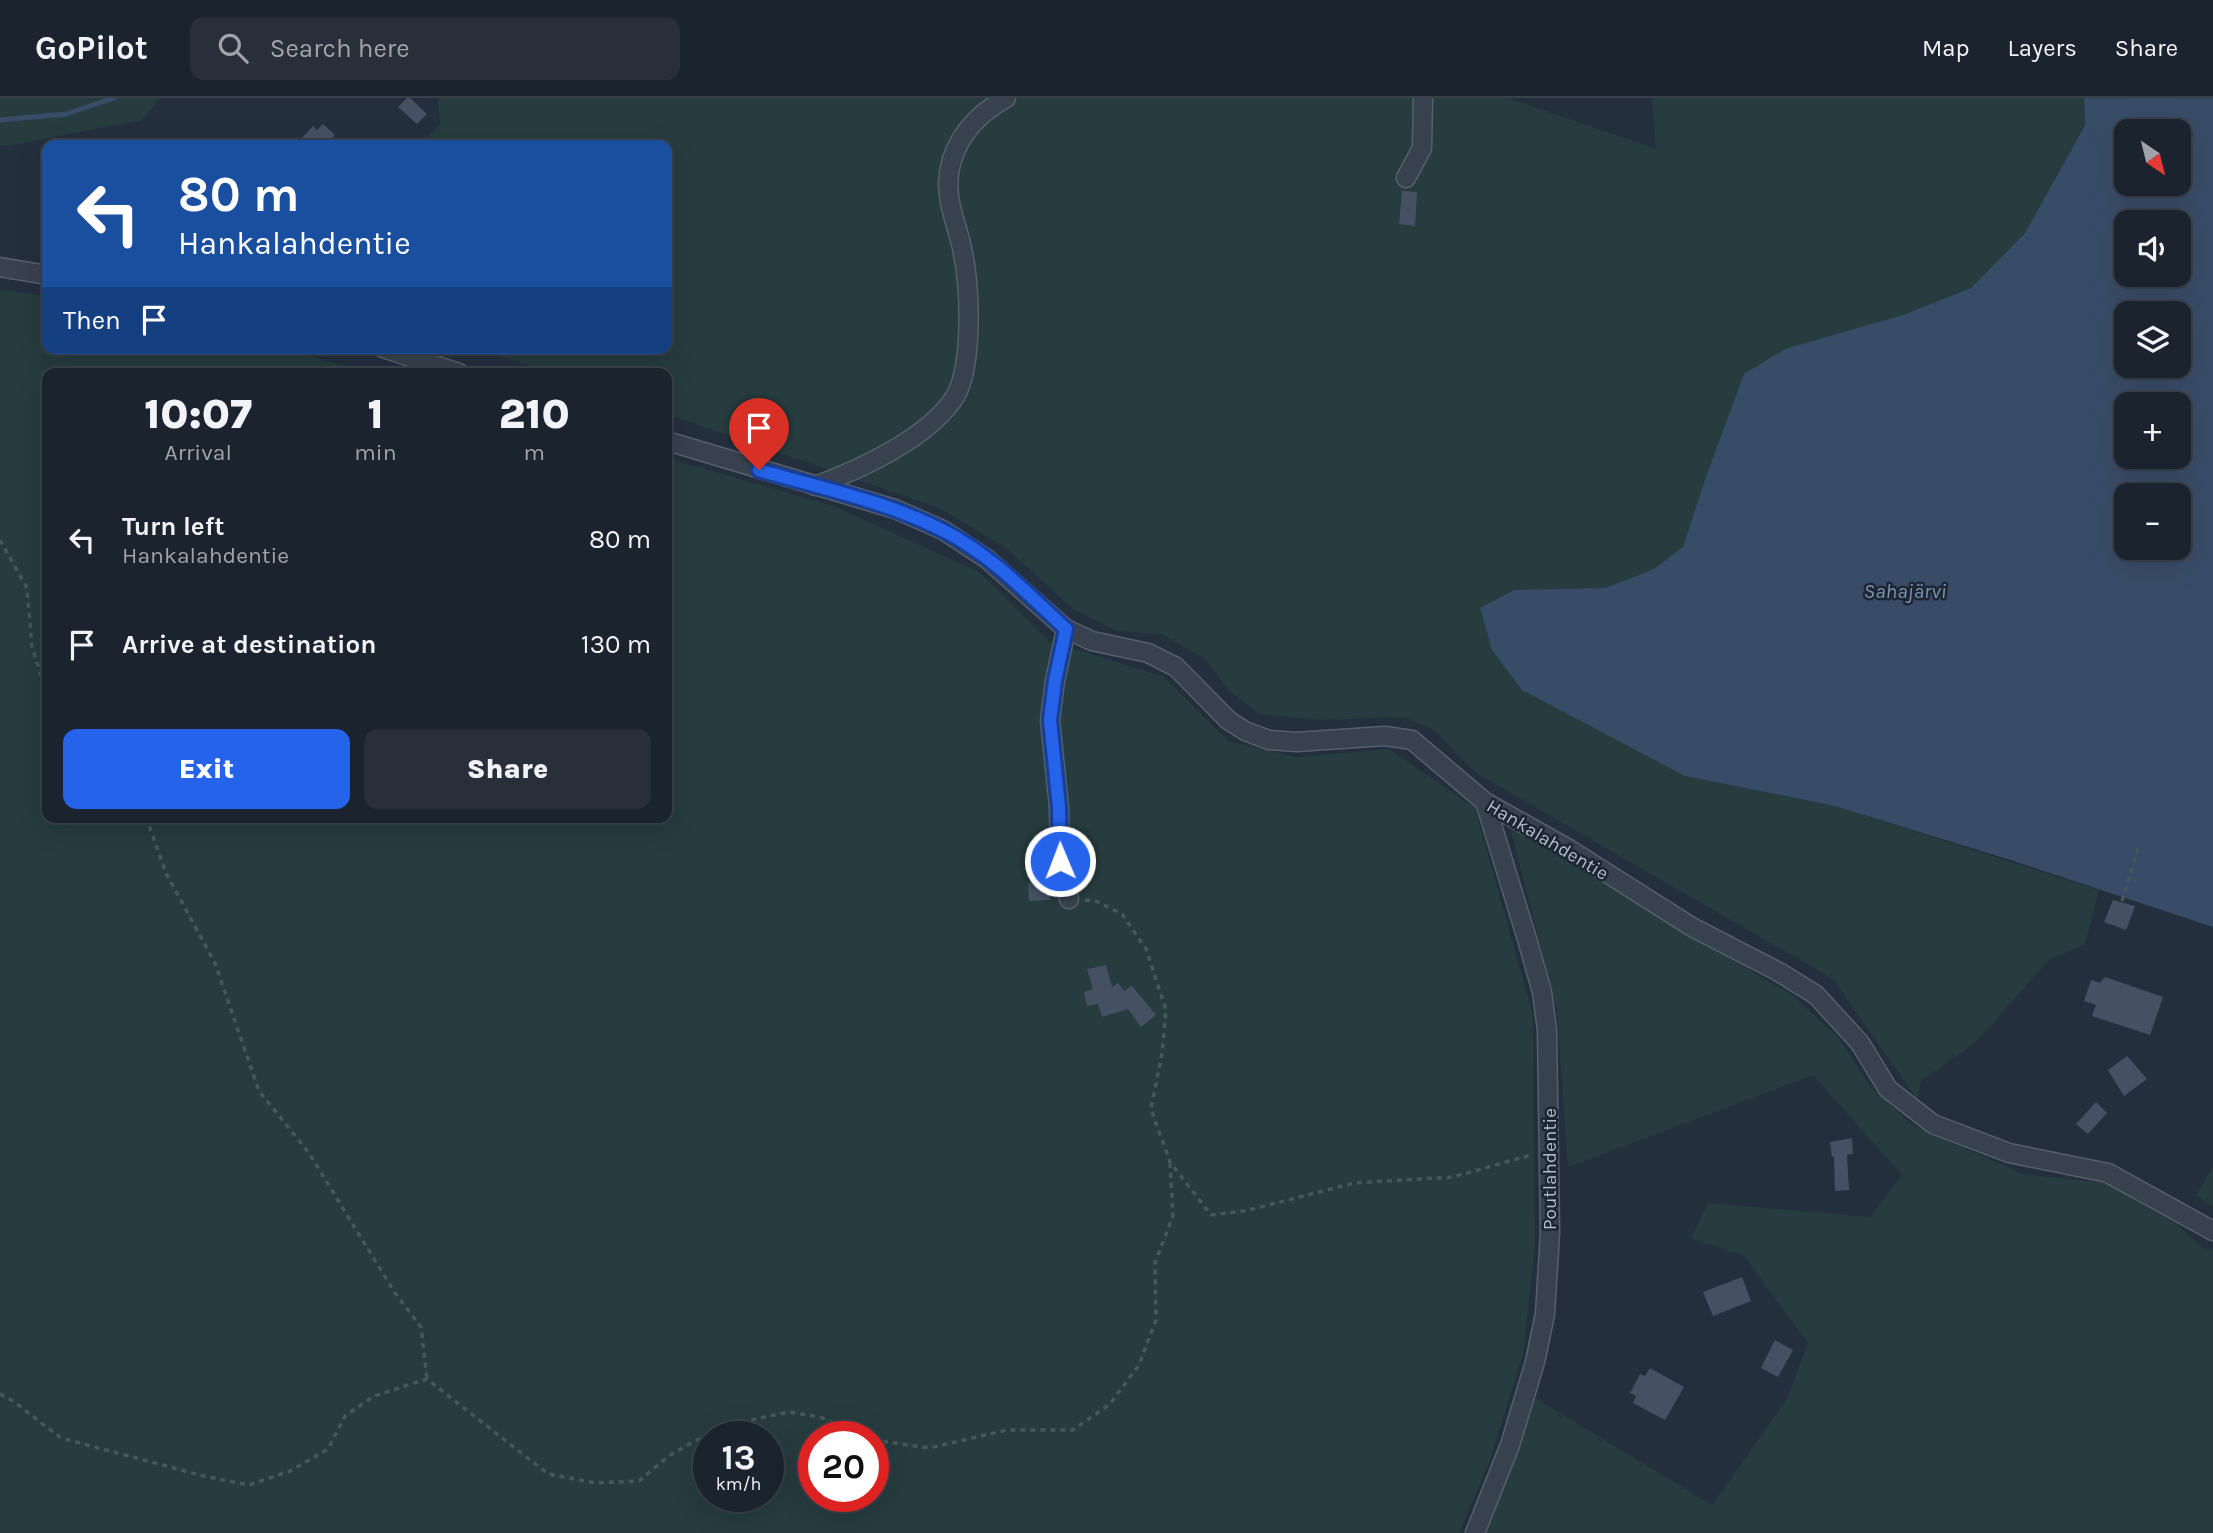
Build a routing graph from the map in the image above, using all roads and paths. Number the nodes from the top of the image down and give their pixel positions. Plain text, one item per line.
1 (1006, 98) edge
2 (1423, 98) edge
3 (987, 104) edge
4 (1406, 178) dead end
5 (0, 267) edge
6 (42, 274) edge
7 (401, 354) edge
8 (444, 368) edge
9 (672, 443) edge
10 (867, 464) junction
11 (815, 486) junction
12 (866, 501) junction
13 (0, 540) edge
14 (1066, 629) junction
15 (42, 678) edge
16 (1485, 802) junction
17 (148, 823) edge
18 (2138, 848) dead end
19 (1069, 900) joint
20 (2122, 901) dead end
21 (1549, 1150) junction
22 (1170, 1162) junction
23 (2213, 1231) edge
24 (427, 1379) junction
25 (0, 1394) edge
26 (829, 1421) edge
27 (889, 1442) edge
28 (1475, 1533) edge

1 - 3 street
2 - 4 street
3 - 10 street
5 - 6 street
7 - 8 street
9 - 11 street, Hankalahdentie
10 - 11 street
10 - 12 street
11 - 12 street, Hankalahdentie
12 - 14 street, Hankalahdentie
13 - 15 path
14 - 16 street, Hankalahdentie
14 - 19 street
16 - 21 street, Poutlahdentie
16 - 23 street, Hankalahdentie
17 - 24 path
18 - 20 path
19 - 22 path
21 - 22 path
21 - 28 street, Poutlahdentie
22 - 27 path
24 - 25 path
24 - 26 path

